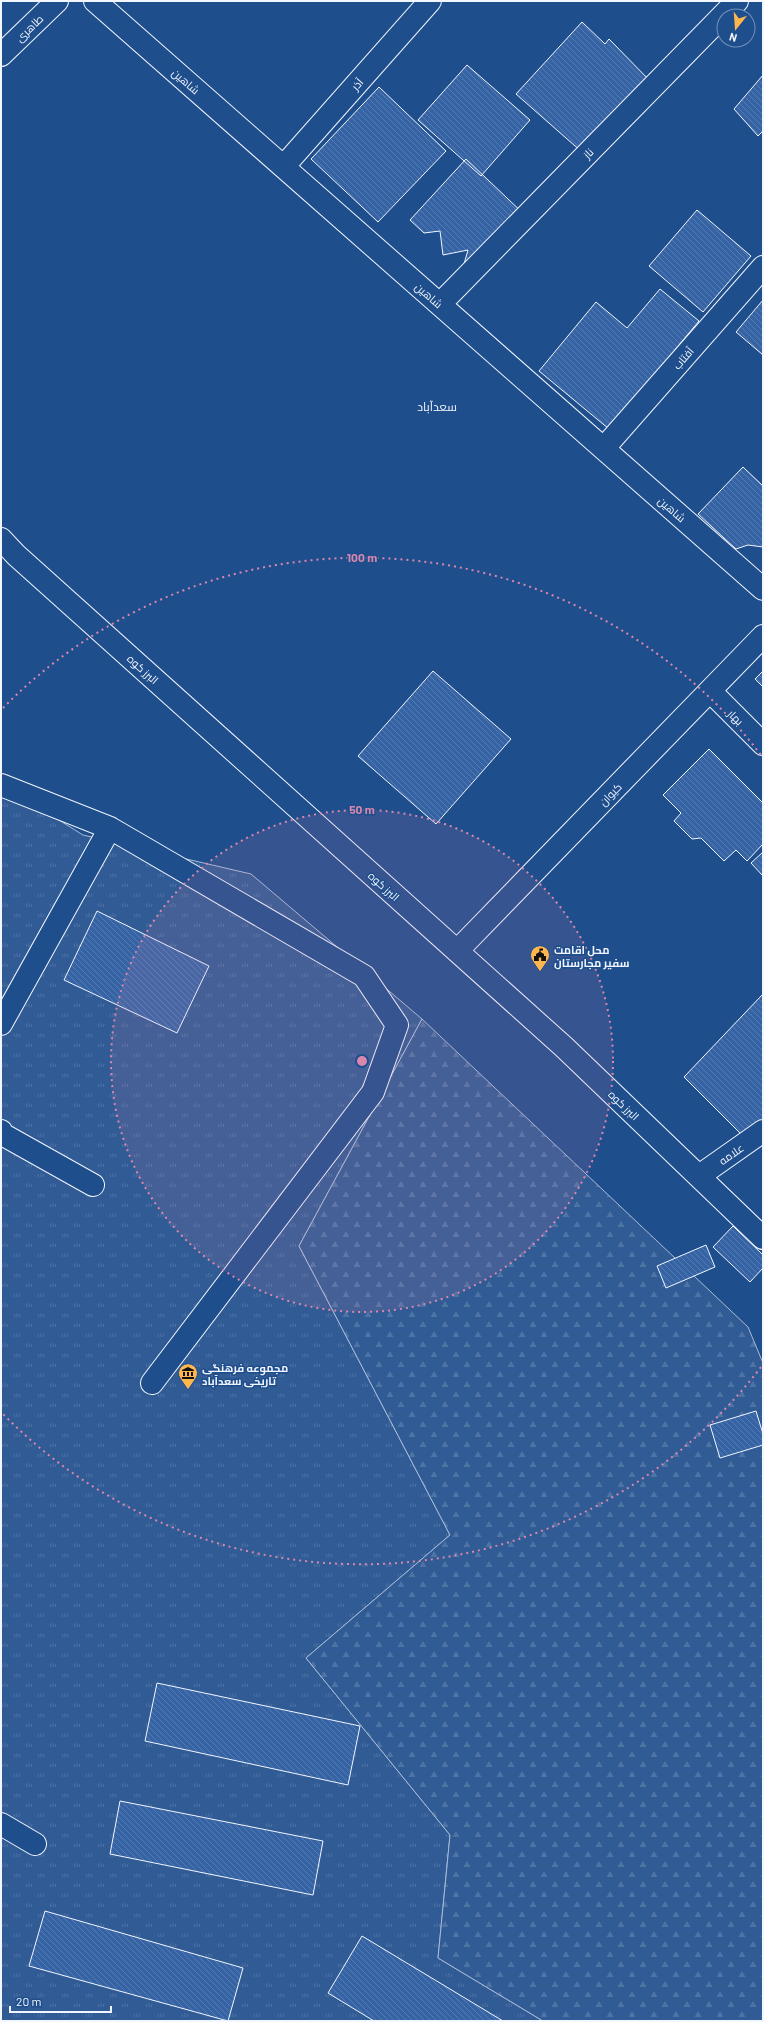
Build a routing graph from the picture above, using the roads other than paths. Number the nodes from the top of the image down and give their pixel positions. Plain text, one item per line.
1 (57, 1) edge
2 (95, 1) edge
3 (430, 1) edge
4 (737, 1) edge
5 (1, 55) edge
6 (284, 166) junction
7 (763, 267) edge
8 (440, 304) junction
9 (604, 448) junction
10 (1, 539) edge
11 (763, 589) edge
12 (763, 636) edge
13 (710, 691) junction
14 (763, 744) edge
15 (1, 785) edge
16 (110, 828) junction
17 (457, 951) junction
18 (1, 1024) edge
19 (1, 1131) edge
20 (763, 1131) edge
21 (699, 1176) junction
22 (93, 1185) dead end
23 (763, 1238) edge
24 (152, 1383) dead end
25 (1, 1824) edge
26 (35, 1844) dead end

1 - 5 street, طاهری
2 - 6 street, شاهین
3 - 6 street, آذر
4 - 8 street, ناز
6 - 8 street, شاهین
7 - 9 street, آفتاب
8 - 9 street, شاهین
9 - 11 street, شاهین
10 - 17 street, البرز کوه
12 - 13 street, کیوان
13 - 14 street, بهار
13 - 17 street, کیوان
15 - 16 street
16 - 18 street
16 - 24 street
17 - 21 street, البرز کوه
19 - 22 street
20 - 21 street, علامه
21 - 23 street, البرز کوه
25 - 26 street

